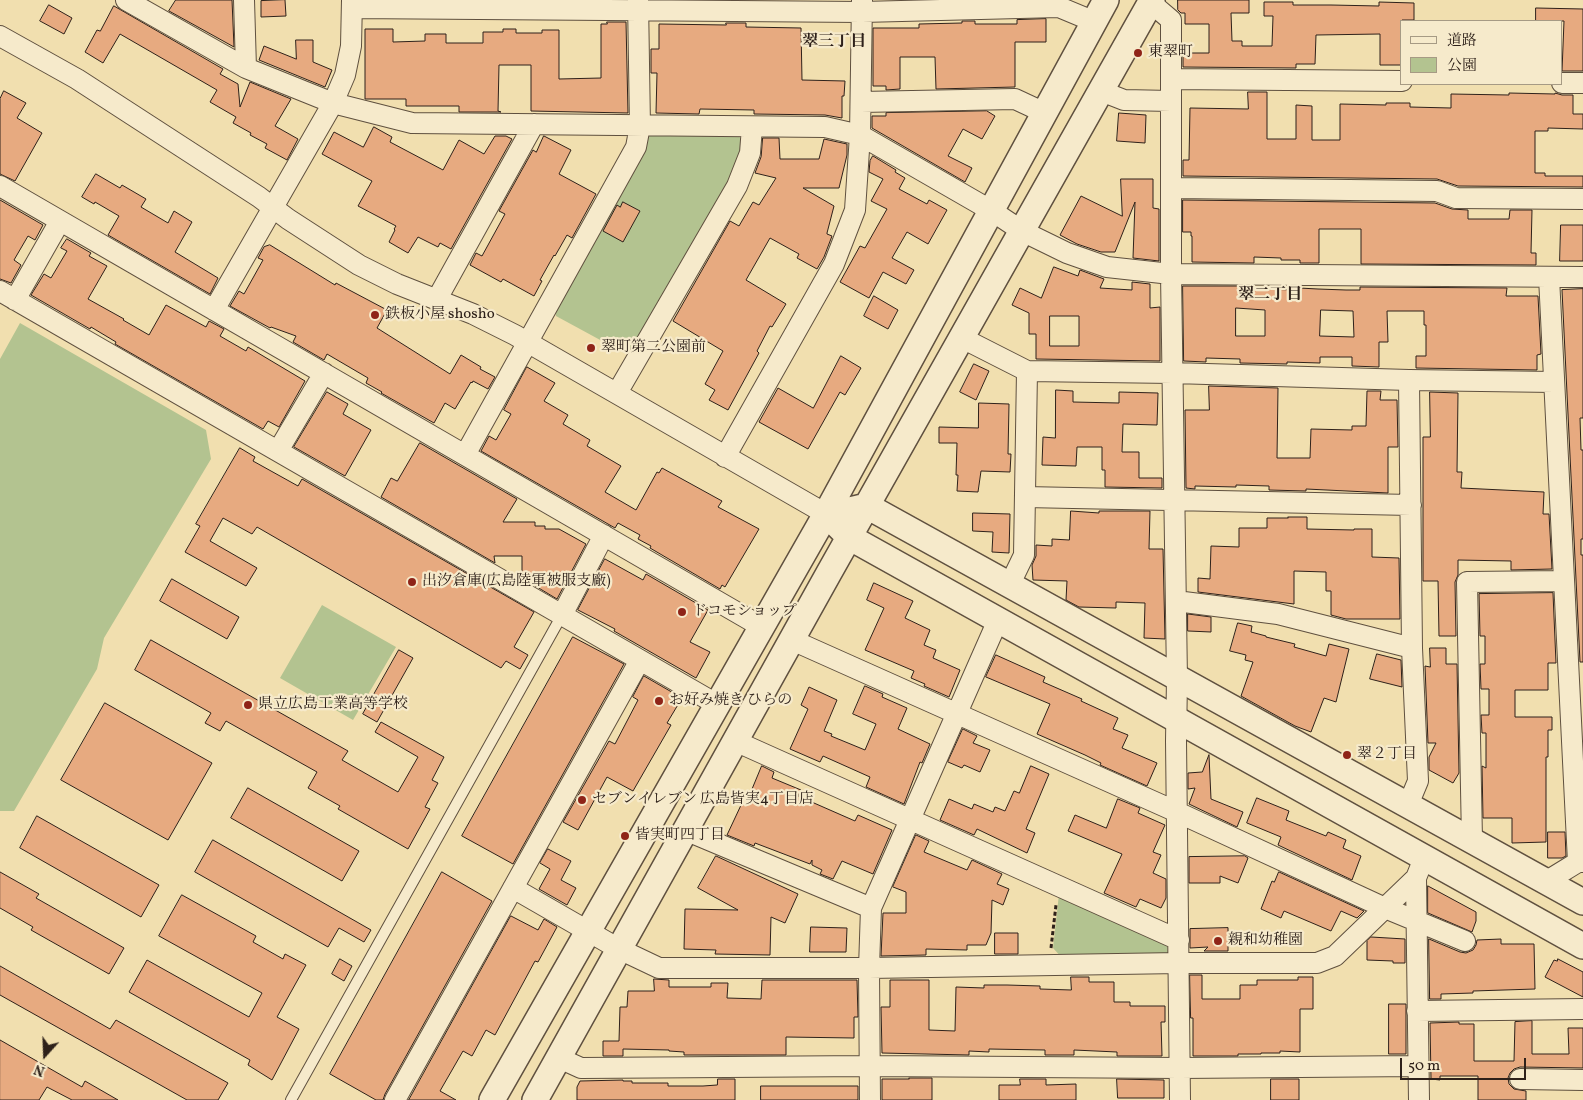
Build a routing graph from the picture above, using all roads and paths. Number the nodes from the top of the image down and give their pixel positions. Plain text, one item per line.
1 (126, 0) edge
2 (244, 0) edge
3 (1106, 0) edge
4 (1151, 2) edge
5 (352, 4) edge
6 (638, 5) edge
7 (862, 6) edge
8 (1094, 22) junction
9 (0, 36) edge
10 (246, 68) junction
11 (1172, 79) junction
12 (1400, 81) edge
13 (1563, 83) edge
14 (1583, 83) edge
15 (1101, 90) junction
16 (1172, 101) junction
17 (861, 102) junction
18 (333, 103) junction
19 (1045, 113) junction
20 (534, 124) junction
21 (640, 126) junction
22 (752, 127) junction
23 (860, 135) junction
24 (0, 186) edge
25 (1172, 188) junction
26 (1583, 199) edge
27 (273, 208) junction
28 (992, 211) junction
29 (60, 221) junction
30 (1022, 230) junction
31 (1171, 274) junction
32 (1549, 277) junction
33 (1583, 277) edge
34 (7, 296) edge
35 (437, 299) junction
36 (214, 310) junction
37 (962, 338) junction
38 (528, 342) junction
39 (1027, 371) junction
40 (324, 373) junction
41 (1173, 373) junction
42 (1409, 380) junction
43 (1554, 382) junction
44 (617, 393) junction
45 (278, 451) junction
46 (465, 455) junction
47 (725, 457) junction
48 (1025, 497) junction
49 (1175, 501) junction
50 (1412, 505) junction
51 (867, 506) junction
52 (826, 514) junction
53 (604, 536) junction
54 (849, 537) junction
55 (1564, 581) junction
56 (1010, 586) junction
57 (1176, 601) junction
58 (562, 614) junction
59 (998, 620) junction
60 (762, 627) junction
61 (792, 640) junction
62 (1412, 648) junction
63 (640, 660) junction
64 (1177, 679) junction
65 (718, 705) junction
66 (956, 713) junction
67 (1176, 720) junction
68 (735, 741) junction
69 (1408, 805) junction
70 (1177, 812) junction
71 (910, 820) junction
72 (686, 830) junction
73 (1472, 840) junction
74 (1581, 862) edge
75 (1420, 868) junction
76 (1547, 881) junction
77 (1059, 887) junction
78 (513, 888) junction
79 (1583, 902) edge
80 (871, 908) junction
81 (1385, 908) junction
82 (1416, 920) junction
83 (589, 931) junction
84 (1179, 940) junction
85 (1465, 941) dead end
86 (1583, 946) edge
87 (619, 949) junction
88 (1179, 963) junction
89 (1048, 965) junction
90 (869, 968) junction
91 (1583, 1009) edge
92 (1417, 1011) junction
93 (559, 1058) junction
94 (870, 1066) junction
95 (1418, 1066) junction
96 (1180, 1068) junction
97 (1520, 1079) dead end
98 (1583, 1080) edge
99 (291, 1100) edge
100 (395, 1100) edge
101 (492, 1100) edge
102 (535, 1100) edge
103 (870, 1100) edge
104 (1180, 1100) edge
105 (1419, 1100) edge

1 - 10 street
2 - 10 street
3 - 8 street
4 - 11 street
4 - 15 street
5 - 6 street
5 - 18 street
6 - 7 street
6 - 21 street
7 - 8 street
7 - 17 street
8 - 19 street
9 - 27 street
10 - 18 street
11 - 12 street
11 - 16 street
13 - 14 street
15 - 16 street
15 - 30 street
16 - 25 street
17 - 19 street
17 - 23 street
18 - 20 street
18 - 27 street
19 - 28 street
20 - 21 street
20 - 35 street
21 - 22 street
21 - 38 street
22 - 23 street
22 - 44 street
23 - 28 street
23 - 47 street
24 - 29 street
25 - 26 street
25 - 31 street
27 - 35 street
27 - 36 street
28 - 30 street
28 - 52 street
29 - 34 street
29 - 36 street
30 - 31 street
30 - 37 street
31 - 32 street
31 - 41 street
32 - 33 street
32 - 43 street
34 - 45 street
35 - 38 street
36 - 40 street
37 - 39 street
37 - 51 street
38 - 44 street
38 - 46 street
39 - 41 street
39 - 48 street
40 - 45 street
40 - 46 street
41 - 42 street
41 - 49 street
42 - 43 street
42 - 50 street
43 - 55 street
44 - 47 street
45 - 58 street
46 - 53 street
47 - 52 street
48 - 49 street
48 - 56 street
49 - 50 street
49 - 57 street
50 - 62 street
51 - 52 street
51 - 54 street
51 - 56 street
52 - 54 street
52 - 60 street
53 - 58 street
53 - 60 street
54 - 59 street
54 - 61 street
55 - 73 street
55 - 74 street
56 - 64 street
57 - 62 street
57 - 64 street
58 - 63 street
58 - 99 lane
59 - 66 street
59 - 67 street
60 - 65 street
61 - 66 street
61 - 68 street
62 - 69 street
63 - 65 street
63 - 78 street
64 - 67 street
64 - 69 street
65 - 83 street
66 - 70 street
66 - 71 street
67 - 70 street
67 - 75 street
68 - 71 street
68 - 72 street
69 - 73 street
70 - 81 street
70 - 84 street
71 - 77 street
71 - 80 street
72 - 80 street
72 - 87 street
73 - 76 street
74 - 76 street
75 - 81 street
75 - 82 street
75 - 86 street
76 - 79 street
77 - 84 street
77 - 89 path
78 - 83 street
78 - 100 street
80 - 90 street
81 - 82 street
81 - 88 street
82 - 85 street
82 - 92 street
83 - 87 street
83 - 101 street
84 - 88 street
87 - 90 street
87 - 93 street
88 - 89 street
88 - 96 street
89 - 90 street
90 - 94 street
91 - 92 street
92 - 95 street
93 - 94 street
93 - 102 street
94 - 96 street
94 - 103 street
95 - 96 street
95 - 105 street
96 - 104 street
97 - 98 street

